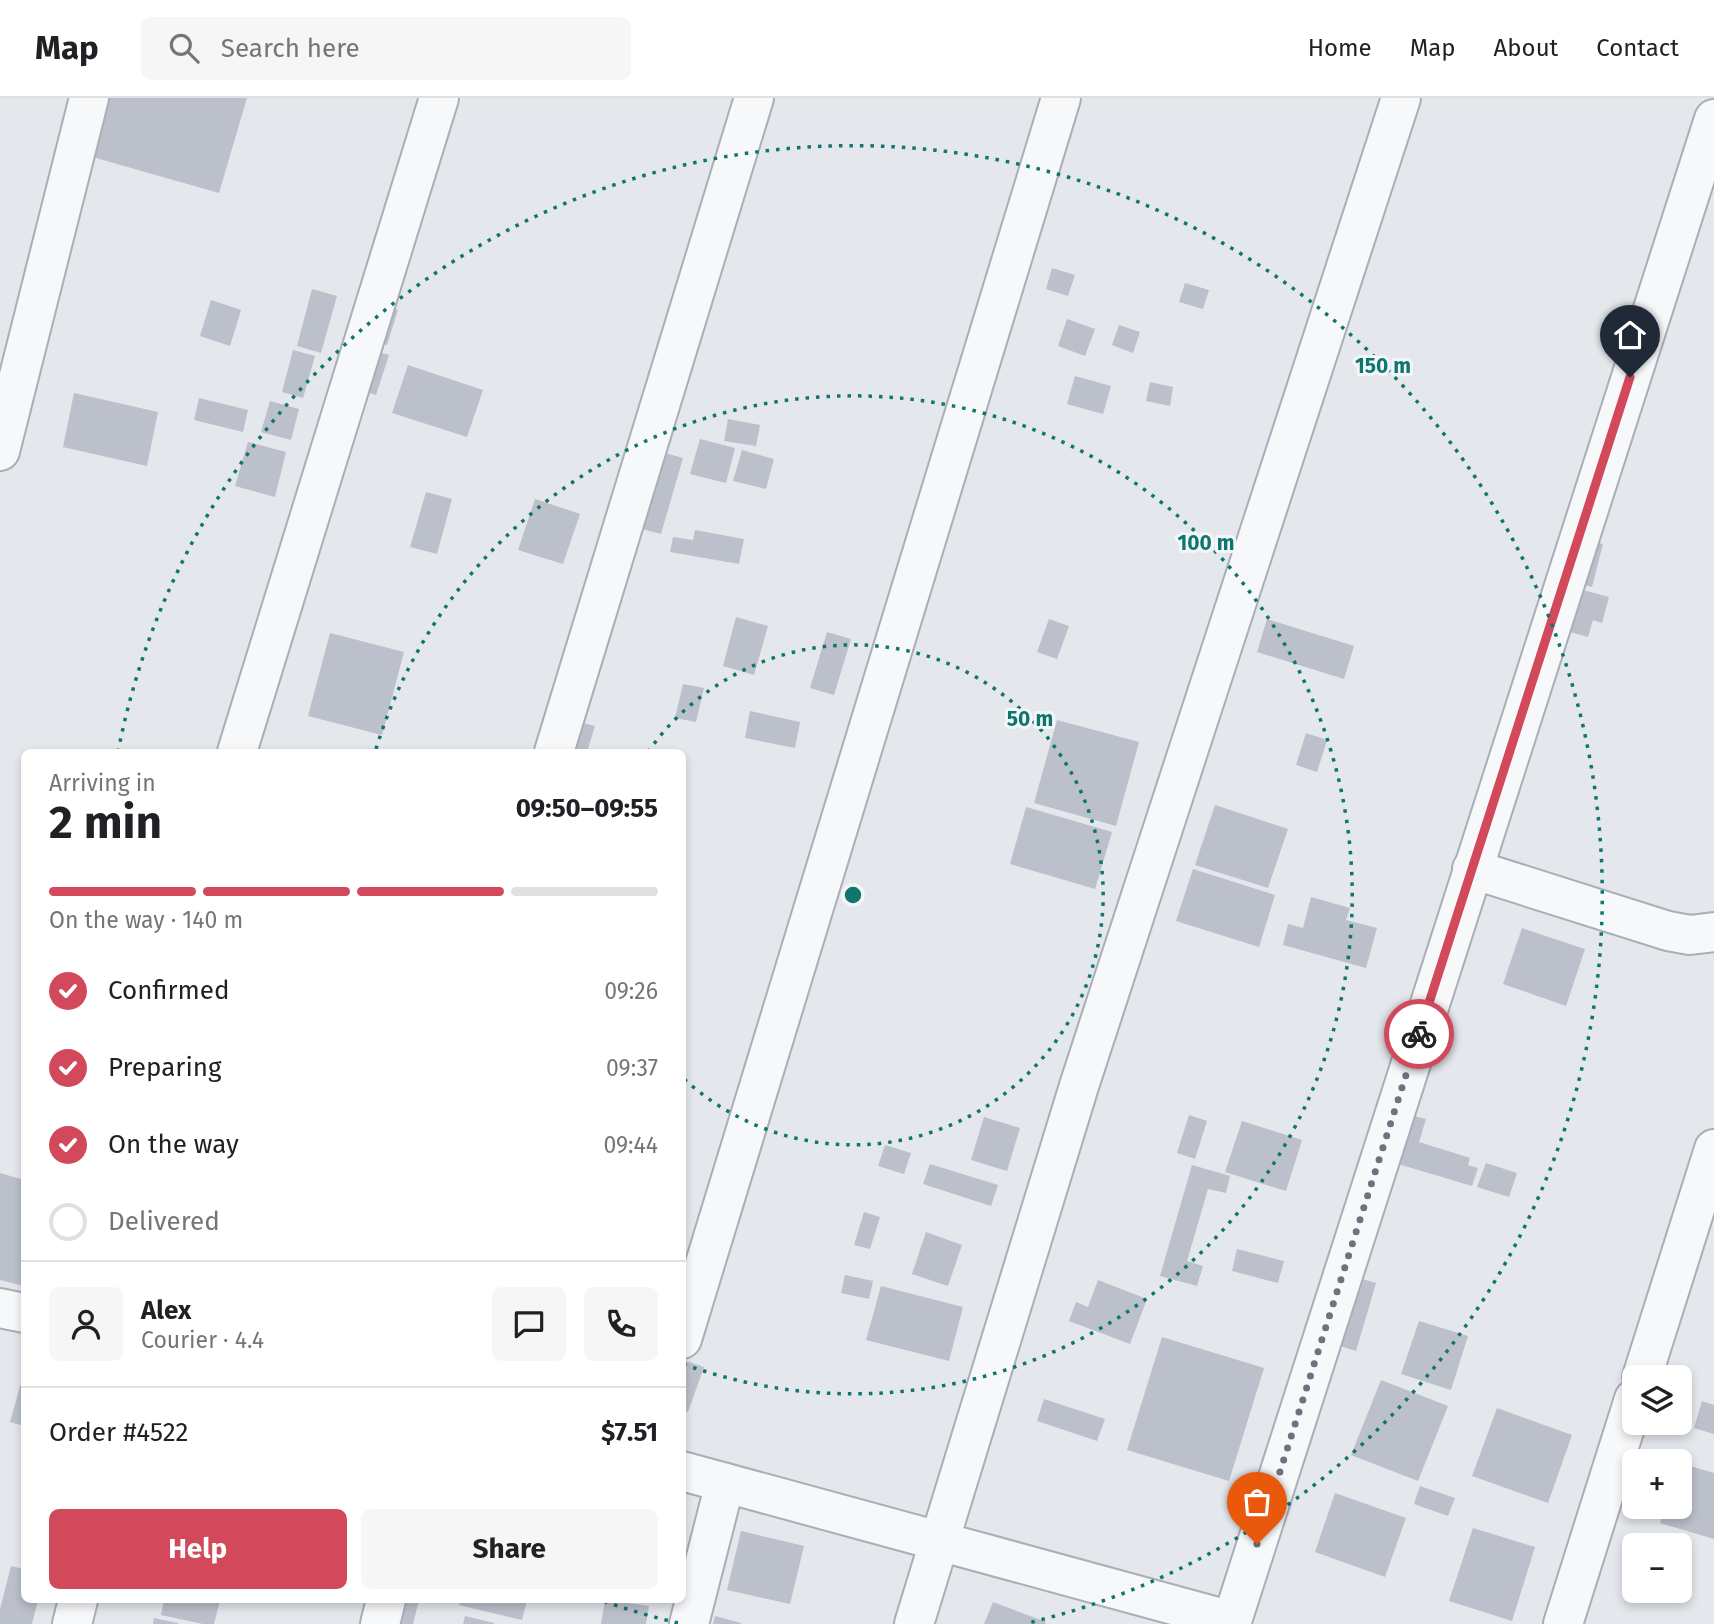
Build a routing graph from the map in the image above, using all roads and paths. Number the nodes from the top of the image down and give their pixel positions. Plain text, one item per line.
1 (89, 98) edge
2 (439, 98) edge
3 (754, 98) edge
4 (1061, 98) edge
5 (1401, 98) edge
6 (1714, 119) edge
7 (0, 451) edge
8 (238, 749) edge
9 (555, 749) edge
10 (1472, 869) junction
11 (1714, 932) edge
12 (1714, 1149) edge
13 (0, 1308) edge
14 (21, 1312) edge
15 (686, 1326) edge
16 (1646, 1365) edge
17 (1623, 1435) edge
18 (686, 1472) edge
19 (724, 1483) junction
20 (940, 1541) junction
21 (77, 1603) edge
22 (385, 1603) edge
23 (1232, 1623) edge
24 (72, 1624) edge
25 (380, 1624) edge
26 (689, 1624) edge
27 (914, 1624) edge
28 (1563, 1624) edge

1 - 7 street
2 - 8 street
3 - 9 street
4 - 15 street
5 - 20 street
6 - 10 street
10 - 11 street
10 - 23 street
12 - 16 street
13 - 14 street
17 - 28 street
18 - 19 street
19 - 20 street
19 - 26 street
20 - 23 street
20 - 27 street
21 - 24 street
22 - 25 street

